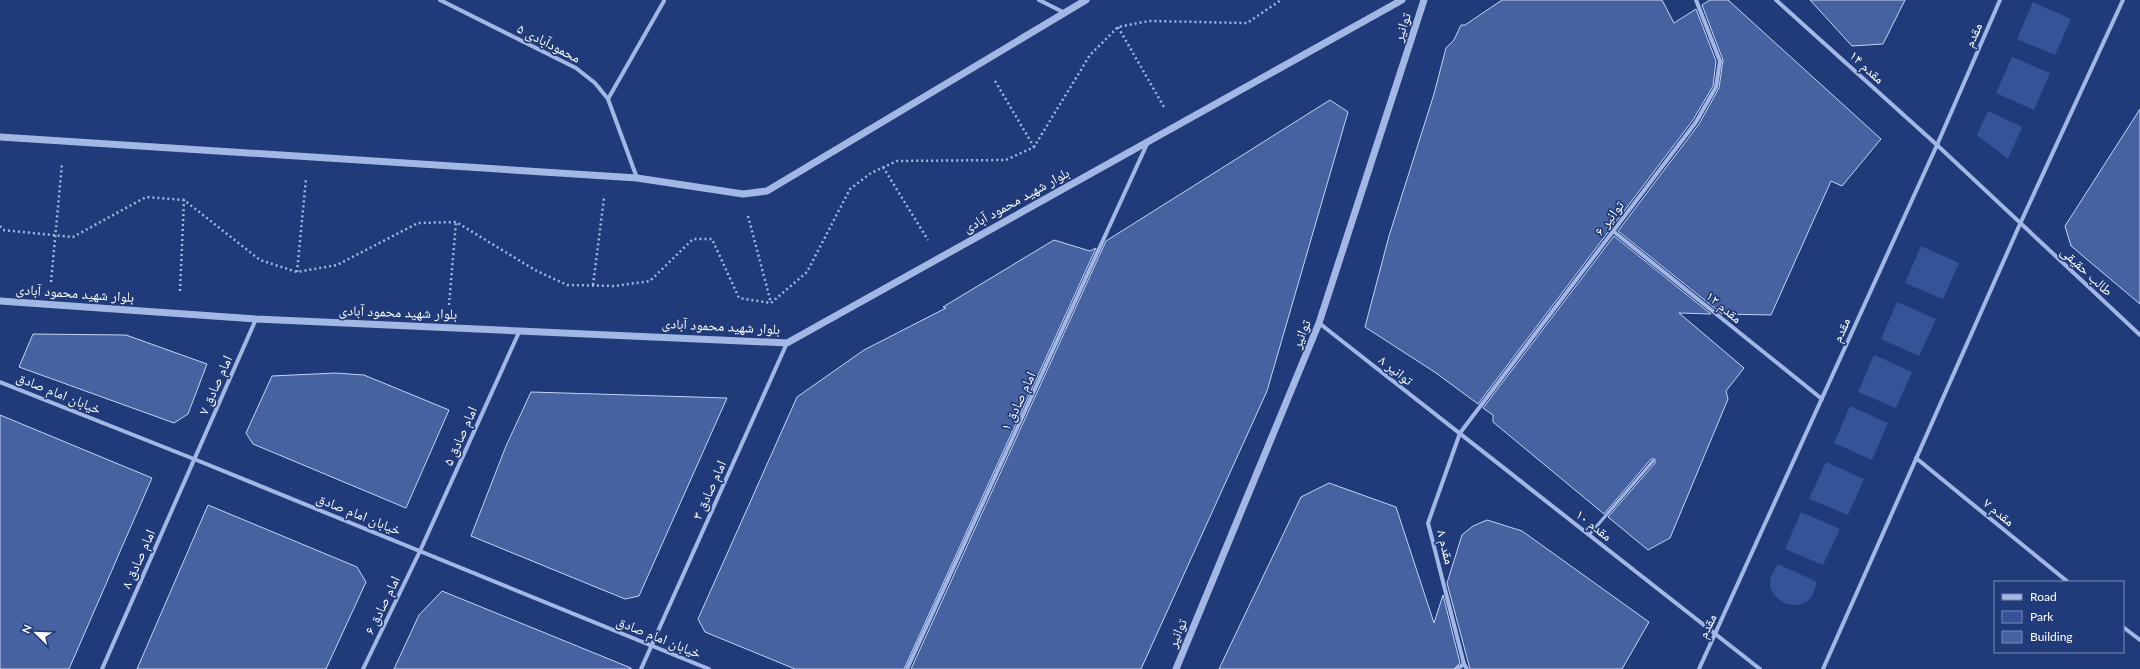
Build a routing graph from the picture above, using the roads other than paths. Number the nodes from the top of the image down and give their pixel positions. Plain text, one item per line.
1 (440, 0) edge
2 (1039, 0) edge
3 (1086, 0) edge
4 (1402, 0) edge
5 (1424, 0) edge
6 (1696, 0) edge
7 (1776, 0) edge
8 (2000, 0) edge
9 (2123, 0) edge
10 (664, 1) dead end
11 (1065, 13) junction
12 (608, 99) junction
13 (0, 137) edge
14 (1148, 141) junction
15 (1937, 145) junction
16 (637, 178) junction
17 (2020, 224) junction
18 (1613, 232) junction
19 (0, 301) edge
20 (256, 319) junction
21 (1319, 323) junction
22 (520, 330) junction
23 (2140, 335) edge
24 (787, 342) junction
25 (0, 382) edge
26 (1822, 399) junction
27 (1460, 433) junction
28 (1916, 458) junction
29 (194, 459) junction
30 (1653, 462) dead end
31 (1589, 535) junction
32 (420, 551) junction
33 (2067, 581) edge
34 (2124, 628) edge
35 (1716, 634) junction
36 (2140, 640) edge
37 (652, 646) junction
38 (1464, 664) junction
39 (102, 669) edge
40 (363, 669) edge
41 (641, 669) edge
42 (709, 669) edge
43 (907, 669) edge
44 (1176, 669) edge
45 (1457, 669) edge
46 (1467, 669) edge
47 (1699, 669) edge
48 (1760, 669) edge
49 (1823, 669) edge

1 - 12 street, محمودآبادی ۵
2 - 11 street
3 - 11 street
4 - 14 street, بلوار شهید محمود آبادی
5 - 21 street, توانیر
6 - 18 street, توانیر ۶
7 - 15 street, مقدم ۱۴
8 - 15 street, مقدم
9 - 17 street
10 - 12 street
11 - 16 street
12 - 16 street, محمودآبادی ۵
13 - 16 street
14 - 24 street, بلوار شهید محمود آبادی
14 - 43 street, امام صادق ۱
15 - 17 street, مقدم ۱۴
15 - 26 street, مقدم
17 - 23 street, طالب حقیقی
17 - 28 street
18 - 26 street, مقدم ۱۲
18 - 27 street, توانیر ۶
19 - 20 street, بلوار شهید محمود آبادی
20 - 22 street, بلوار شهید محمود آبادی
20 - 29 street, امام صادق ۷
21 - 27 street, توانیر ۸
21 - 44 street, توانیر
22 - 24 street, بلوار شهید محمود آبادی
22 - 32 street, امام صادق ۵
24 - 37 street, امام صادق ۳
25 - 29 street, خیابان امام صادق
26 - 35 street, مقدم
27 - 31 street, مقدم ۱۰
27 - 38 street, مقدم ۸
28 - 33 street, مقدم ۷
28 - 49 street
29 - 32 street, خیابان امام صادق
29 - 39 street, امام صادق ۸
30 - 31 lane
31 - 35 street, مقدم ۱۰
32 - 37 street, خیابان امام صادق
32 - 40 street, امام صادق ۶
34 - 36 street
35 - 47 street, مقدم
35 - 48 street, مقدم ۱۰
37 - 41 street, امام صادق ۳
37 - 42 street, خیابان امام صادق
38 - 45 street
38 - 46 street, مقدم ۸

